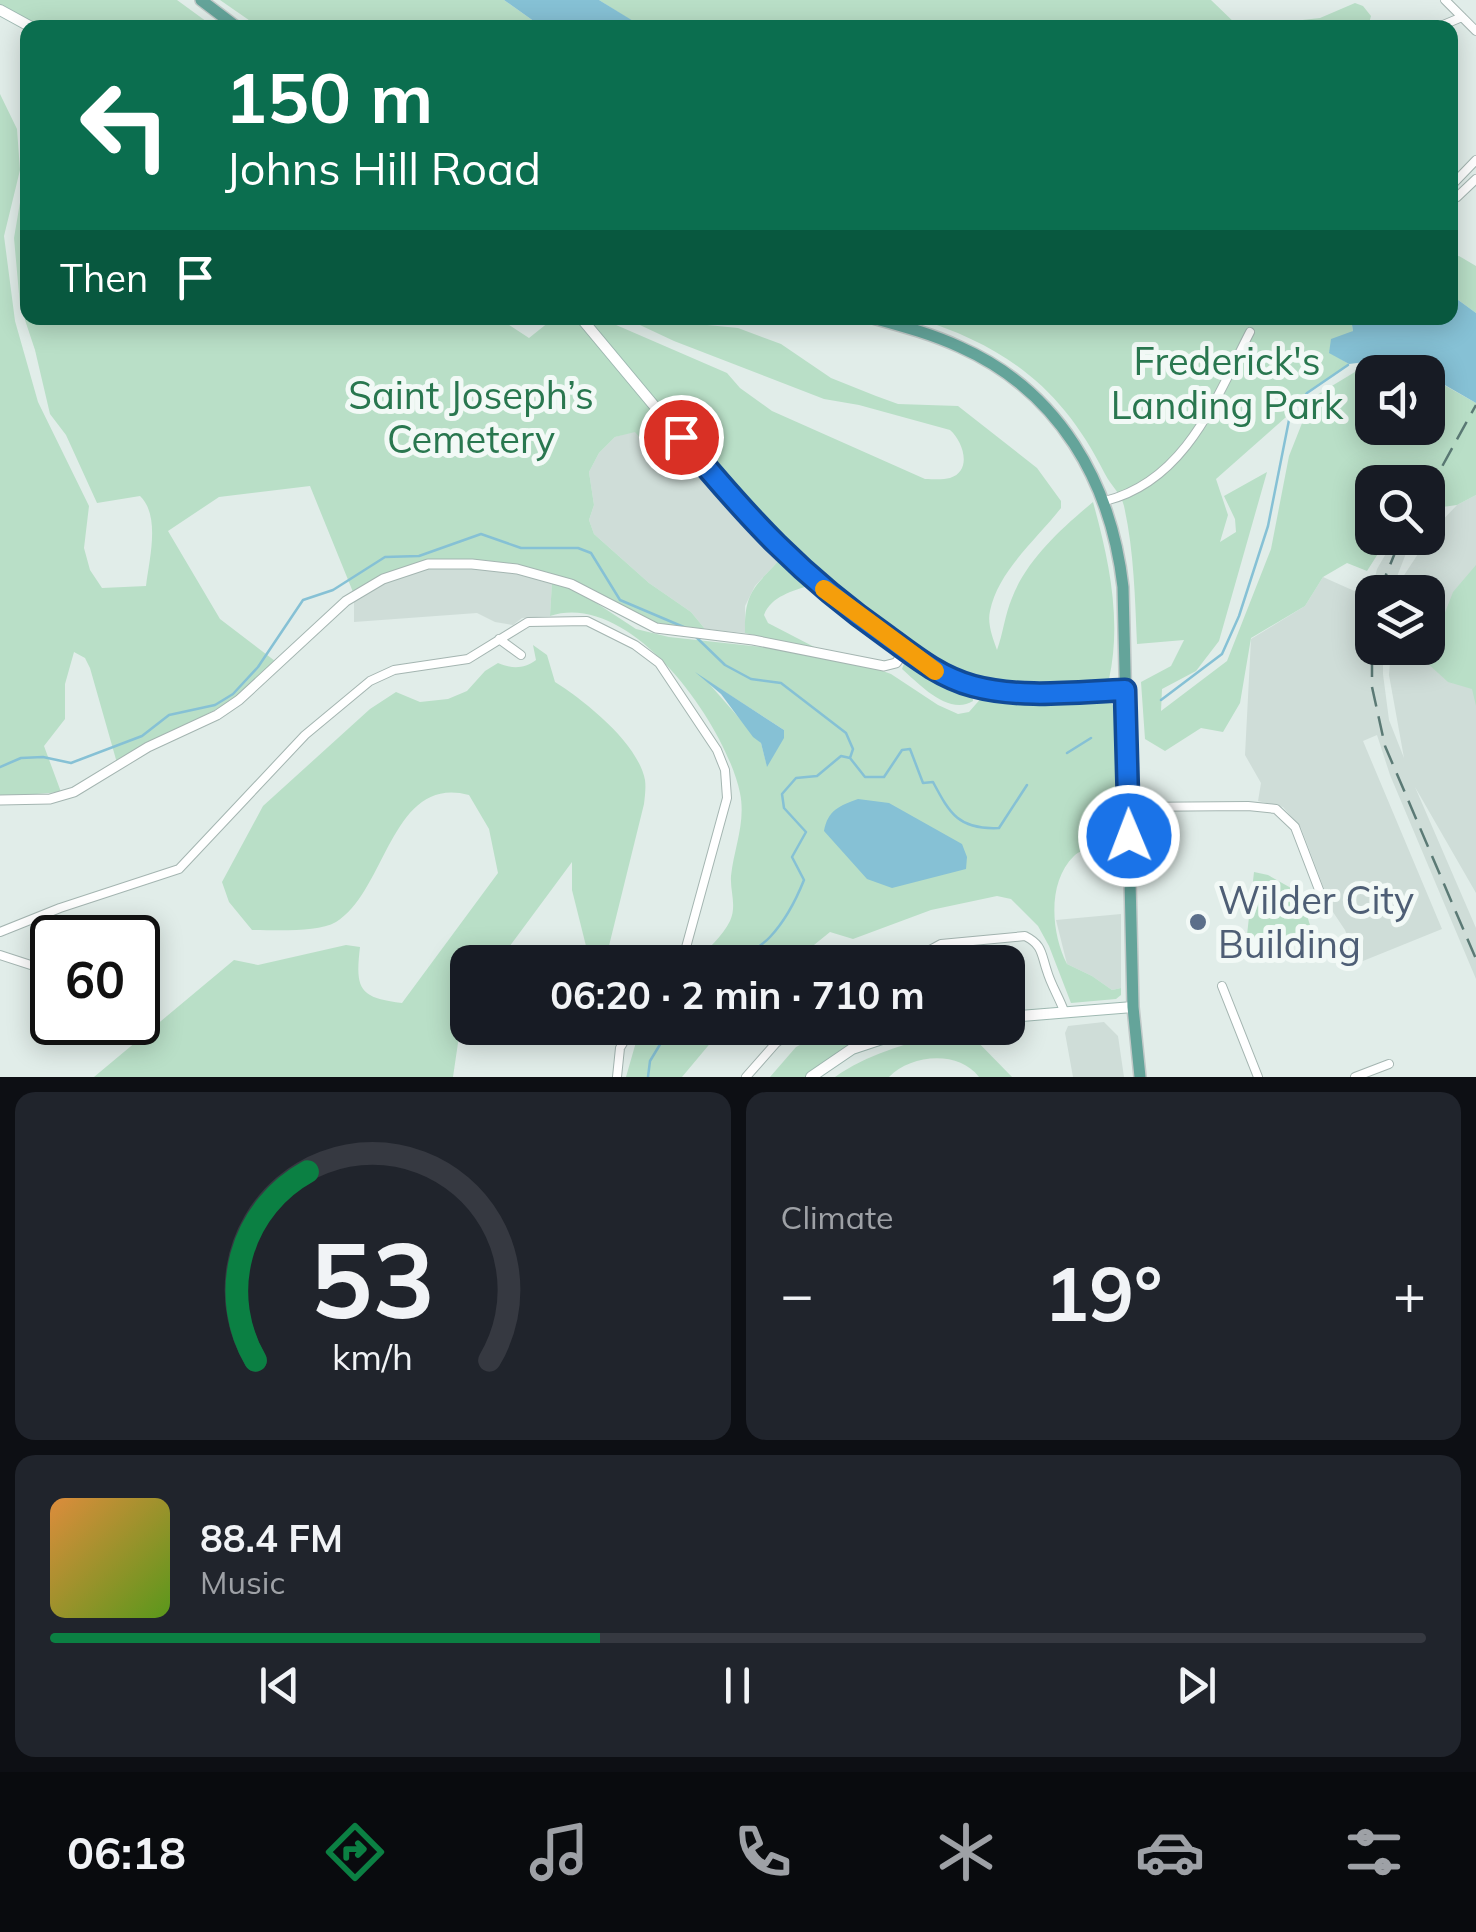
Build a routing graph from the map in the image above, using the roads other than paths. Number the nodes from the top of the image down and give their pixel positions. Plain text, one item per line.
1 (201, 0) edge
2 (1445, 0) edge
3 (1462, 17) junction
4 (227, 20) edge
5 (1455, 20) edge
6 (1476, 31) edge
7 (1476, 160) edge
8 (1458, 179) edge
9 (587, 325) edge
10 (893, 325) edge
11 (1250, 332) dead end
12 (1105, 501) junction
13 (499, 640) junction
14 (906, 650) junction
15 (521, 655) dead end
16 (1125, 690) junction
17 (0, 800) edge
18 (1128, 808) junction
19 (1326, 908) dead end
20 (0, 932) edge
21 (687, 945) edge
22 (940, 945) edge
23 (0, 954) edge
24 (30, 964) edge
25 (1222, 986) dead end
26 (1133, 1006) junction
27 (1064, 1011) junction
28 (1025, 1015) edge
29 (622, 1045) edge
30 (774, 1045) edge
31 (861, 1045) edge
32 (1389, 1064) dead end
33 (616, 1077) edge
34 (746, 1077) edge
35 (810, 1077) edge
36 (1140, 1077) edge
37 (1258, 1077) edge
38 (1355, 1077) edge

1 - 4 main road
2 - 3 street
3 - 5 street
3 - 6 street
7 - 8 street
9 - 14 main road
10 - 12 main road
11 - 12 street
12 - 16 main road
13 - 15 street
13 - 20 street
13 - 21 street
14 - 16 main road
14 - 17 street
16 - 18 main road
18 - 19 street
18 - 26 main road
22 - 27 street
23 - 24 street
25 - 37 street
26 - 27 main road
26 - 36 main road
27 - 28 main road
29 - 33 street
30 - 34 street
31 - 35 main road
32 - 38 street

